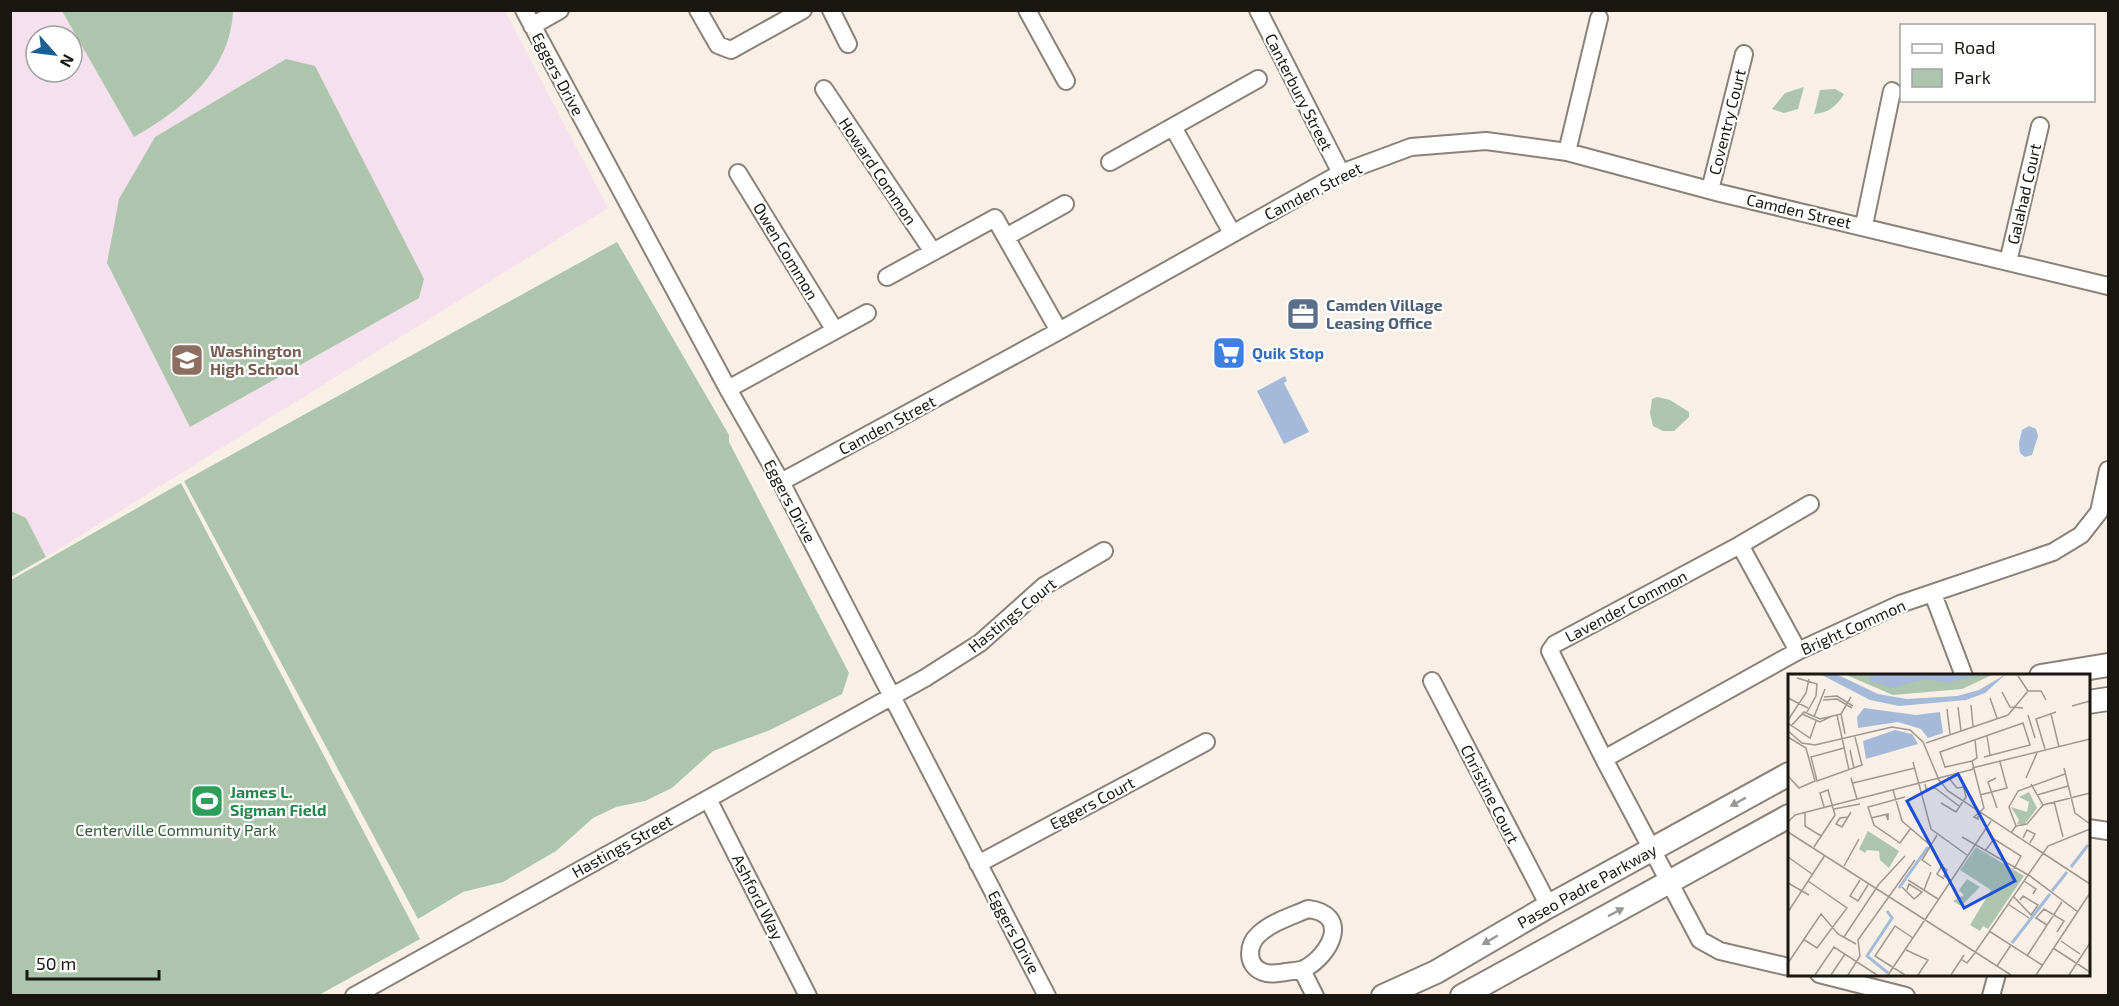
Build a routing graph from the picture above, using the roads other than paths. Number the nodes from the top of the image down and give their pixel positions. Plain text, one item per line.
1 (524, 10) edge
2 (560, 10) edge
3 (698, 10) edge
4 (803, 10) edge
5 (831, 10) edge
6 (1027, 10) edge
7 (1258, 10) edge
8 (1599, 18) dead end
9 (532, 26) junction
10 (848, 44) dead end
11 (1744, 54) dead end
12 (1258, 79) dead end
13 (1066, 81) dead end
14 (824, 89) dead end
15 (1892, 91) dead end
16 (2040, 126) dead end
17 (1173, 127) junction
18 (1567, 152) junction
19 (1110, 162) dead end
20 (738, 173) dead end
21 (1341, 173) junction
22 (1710, 190) junction
23 (1065, 204) dead end
24 (1864, 225) junction
25 (1232, 233) junction
26 (1006, 237) junction
27 (933, 252) junction
28 (2008, 262) junction
29 (887, 277) dead end
30 (2109, 286) edge
31 (867, 313) dead end
32 (834, 329) junction
33 (1059, 331) junction
34 (728, 389) junction
35 (2109, 470) edge
36 (781, 482) junction
37 (1810, 504) dead end
38 (1740, 545) junction
39 (1104, 551) dead end
40 (1934, 594) junction
41 (1798, 651) junction
42 (2109, 664) edge
43 (1963, 674) edge
44 (2052, 674) edge
45 (1432, 681) dead end
46 (890, 697) junction
47 (2109, 699) edge
48 (2089, 702) edge
49 (1206, 742) dead end
50 (1604, 759) junction
51 (1788, 775) edge
52 (708, 799) junction
53 (1788, 817) edge
54 (2089, 828) edge
55 (2109, 831) edge
56 (1652, 851) junction
57 (978, 864) junction
58 (1668, 883) junction
59 (1549, 906) junction
60 (1788, 967) edge
61 (1302, 970) junction
62 (1830, 976) edge
63 (1997, 976) edge
64 (1862, 979) edge
65 (354, 996) edge
66 (808, 996) edge
67 (1047, 996) edge
68 (1315, 996) edge
69 (1383, 996) edge
70 (1462, 996) edge
71 (1906, 996) edge
72 (1991, 996) edge

1 - 9 street, Eggers Drive
2 - 9 street
3 - 4 street
5 - 10 street
6 - 13 street
7 - 21 street, Canterbury Street
8 - 18 street
9 - 34 street, Eggers Drive
11 - 22 street, Coventry Court
12 - 17 street
14 - 27 street, Howard Common
15 - 24 street
16 - 28 street, Galahad Court
17 - 19 street
17 - 25 street
18 - 21 street, Camden Street
18 - 22 street, Camden Street
20 - 32 street, Owen Common
21 - 25 street, Camden Street
22 - 24 street, Camden Street
23 - 26 street
24 - 28 street, Camden Street
25 - 33 street, Camden Street
26 - 27 street
26 - 33 street
27 - 29 street
28 - 30 street, Camden Street
31 - 32 street
32 - 34 street
33 - 36 street, Camden Street
34 - 36 street, Eggers Drive
35 - 40 street, Bright Common
36 - 46 street, Eggers Drive
37 - 38 street, Lavender Common
38 - 41 street
38 - 50 street, Lavender Common
39 - 46 street, Hastings Court
40 - 41 street, Bright Common
40 - 43 street
41 - 50 street, Bright Common
42 - 44 main road
45 - 59 street, Christine Court
46 - 52 street, Hastings Street
46 - 57 street, Eggers Drive
47 - 48 main road
49 - 57 street, Eggers Court
50 - 56 street
51 -> 56 main road, Paseo Padre Parkway
52 - 65 street, Hastings Street
52 - 66 street, Ashford Way
53 - 58 main road
54 - 55 street
56 - 58 street
56 - 59 main road, Paseo Padre Parkway
57 - 67 street, Eggers Drive
58 - 60 street
70 -> 58 main road
59 -> 69 main road, Paseo Padre Parkway
61 - 61 street
61 - 68 street
62 - 64 street
63 - 72 street
64 - 71 street

